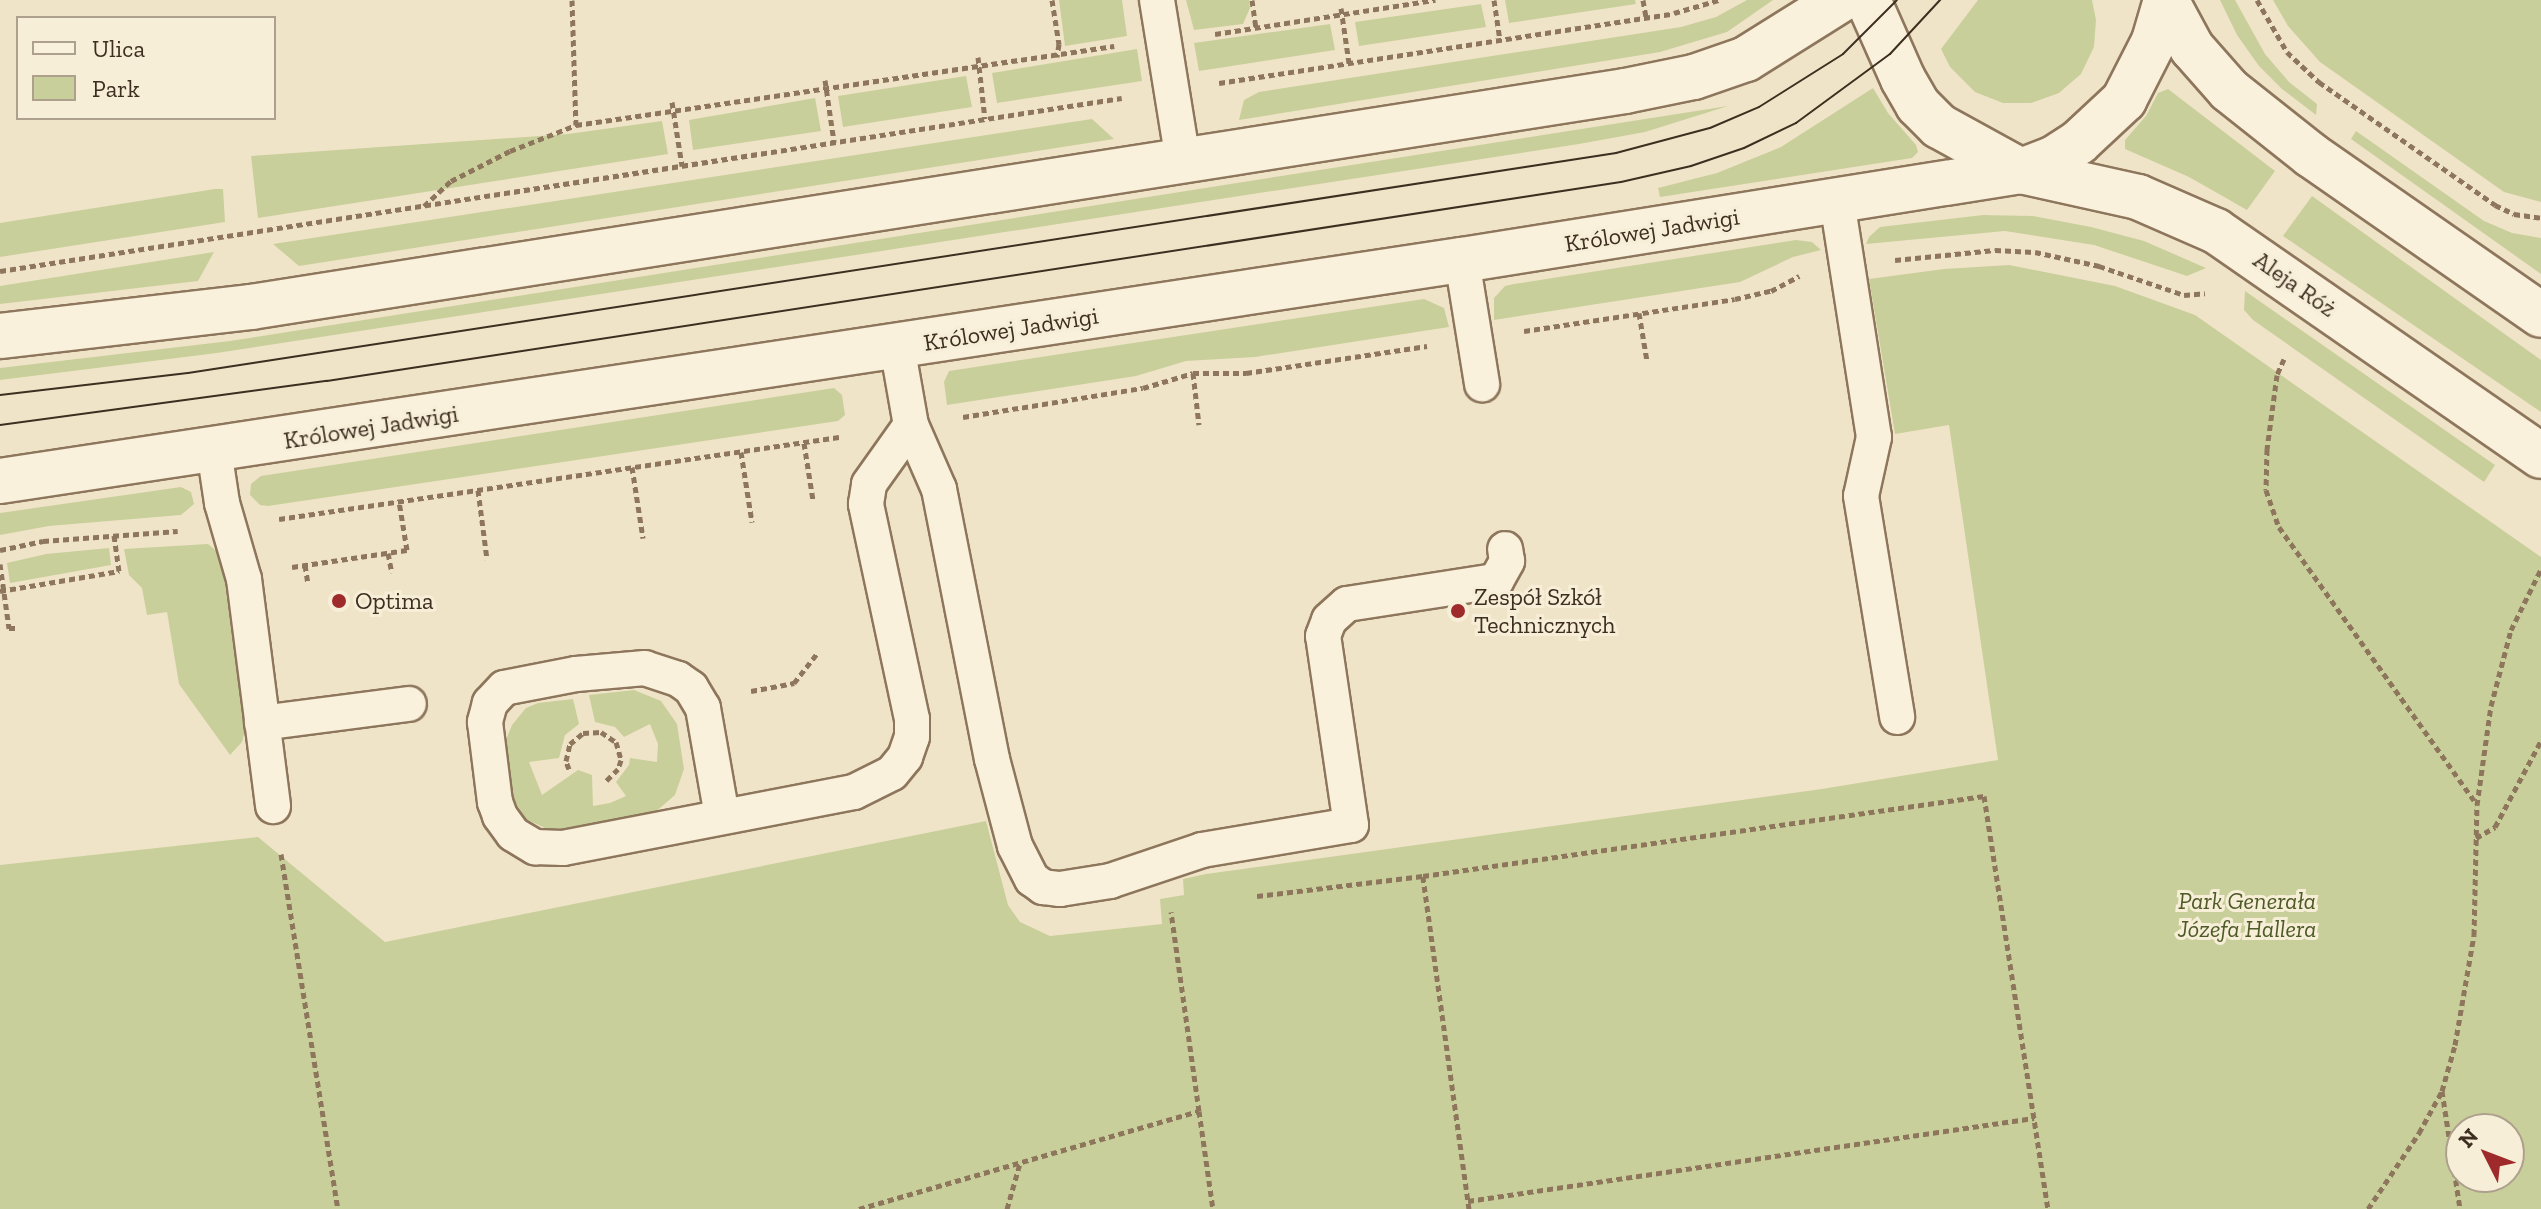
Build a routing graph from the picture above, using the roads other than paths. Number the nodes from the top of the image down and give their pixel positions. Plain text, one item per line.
1 (1157, 0) edge
2 (1840, 0) edge
3 (1868, 0) edge
4 (2166, 0) edge
5 (1183, 161) junction
6 (2021, 171) junction
7 (1837, 201) junction
8 (1462, 260) junction
9 (2541, 315) edge
10 (0, 336) edge
11 (897, 346) junction
12 (1482, 384) dead end
13 (911, 425) junction
14 (214, 450) junction
15 (2541, 456) edge
16 (0, 481) edge
17 (1505, 549) dead end
18 (409, 704) dead end
19 (1897, 717) dead end
20 (262, 723) junction
21 (273, 806) road end
22 (722, 816) junction

1 - 5 lane
2 - 5 main road
3 - 6 main road
4 - 6 main road
4 - 9 main road
5 - 10 main road
6 - 7 main road, Królowej Jadwigi
6 - 15 main road, Aleja Róż
7 - 8 main road, Królowej Jadwigi
7 - 19 lane
8 - 11 main road, Królowej Jadwigi
8 - 12 lane
11 - 13 lane
11 - 14 main road, Królowej Jadwigi
13 - 17 lane
13 - 22 lane
14 - 16 main road, Królowej Jadwigi
14 - 20 lane
18 - 20 lane
20 - 21 lane
22 - 22 lane

